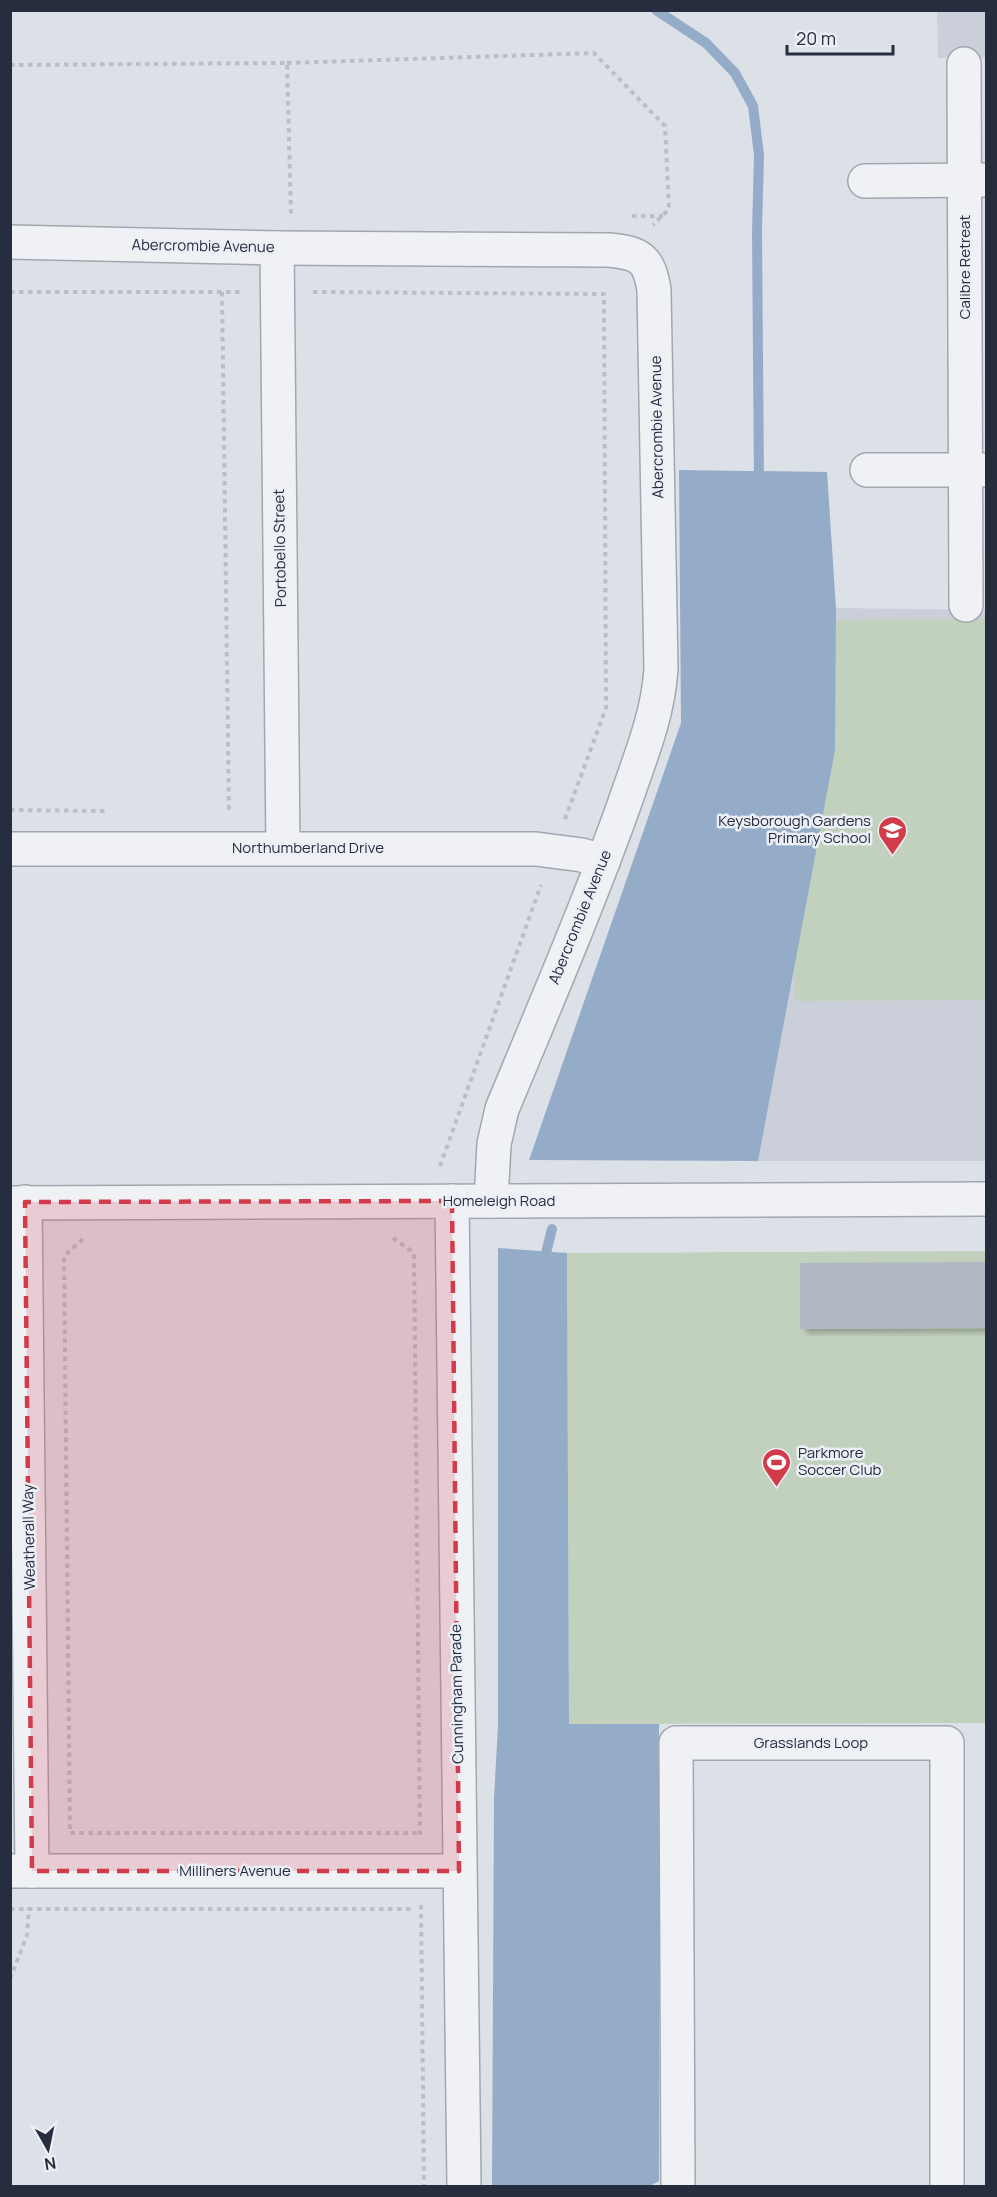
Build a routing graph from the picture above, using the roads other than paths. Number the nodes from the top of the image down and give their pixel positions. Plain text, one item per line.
1 (964, 64) dead end
2 (976, 180) edge
3 (865, 181) dead end
4 (10, 242) edge
5 (284, 248) junction
6 (867, 470) dead end
7 (977, 470) edge
8 (966, 605) dead end
9 (283, 848) junction
10 (10, 849) edge
11 (603, 862) junction
12 (987, 1199) edge
13 (452, 1201) junction
14 (490, 1201) junction
15 (18, 1203) edge
16 (22, 1871) edge
17 (459, 1871) junction
18 (464, 2187) edge
19 (678, 2187) edge
20 (947, 2187) edge

1 - 2 street, Calibre Retreat
2 - 3 street
2 - 7 street, Calibre Retreat
4 - 5 street, Abercrombie Avenue
5 - 9 street, Portobello Street
5 - 11 street, Abercrombie Avenue
6 - 7 street
7 - 8 street, Calibre Retreat
9 - 10 street, Northumberland Drive
9 - 11 street, Northumberland Drive
11 - 14 street, Abercrombie Avenue
12 - 14 street, Homeleigh Road
13 - 14 street, Homeleigh Road
13 - 15 street, Homeleigh Road
13 - 17 street, Cunningham Parade
15 - 16 street, Weatherall Way
16 - 17 street, Milliners Avenue
17 - 18 street, Cunningham Parade
19 - 20 street, Grasslands Loop

